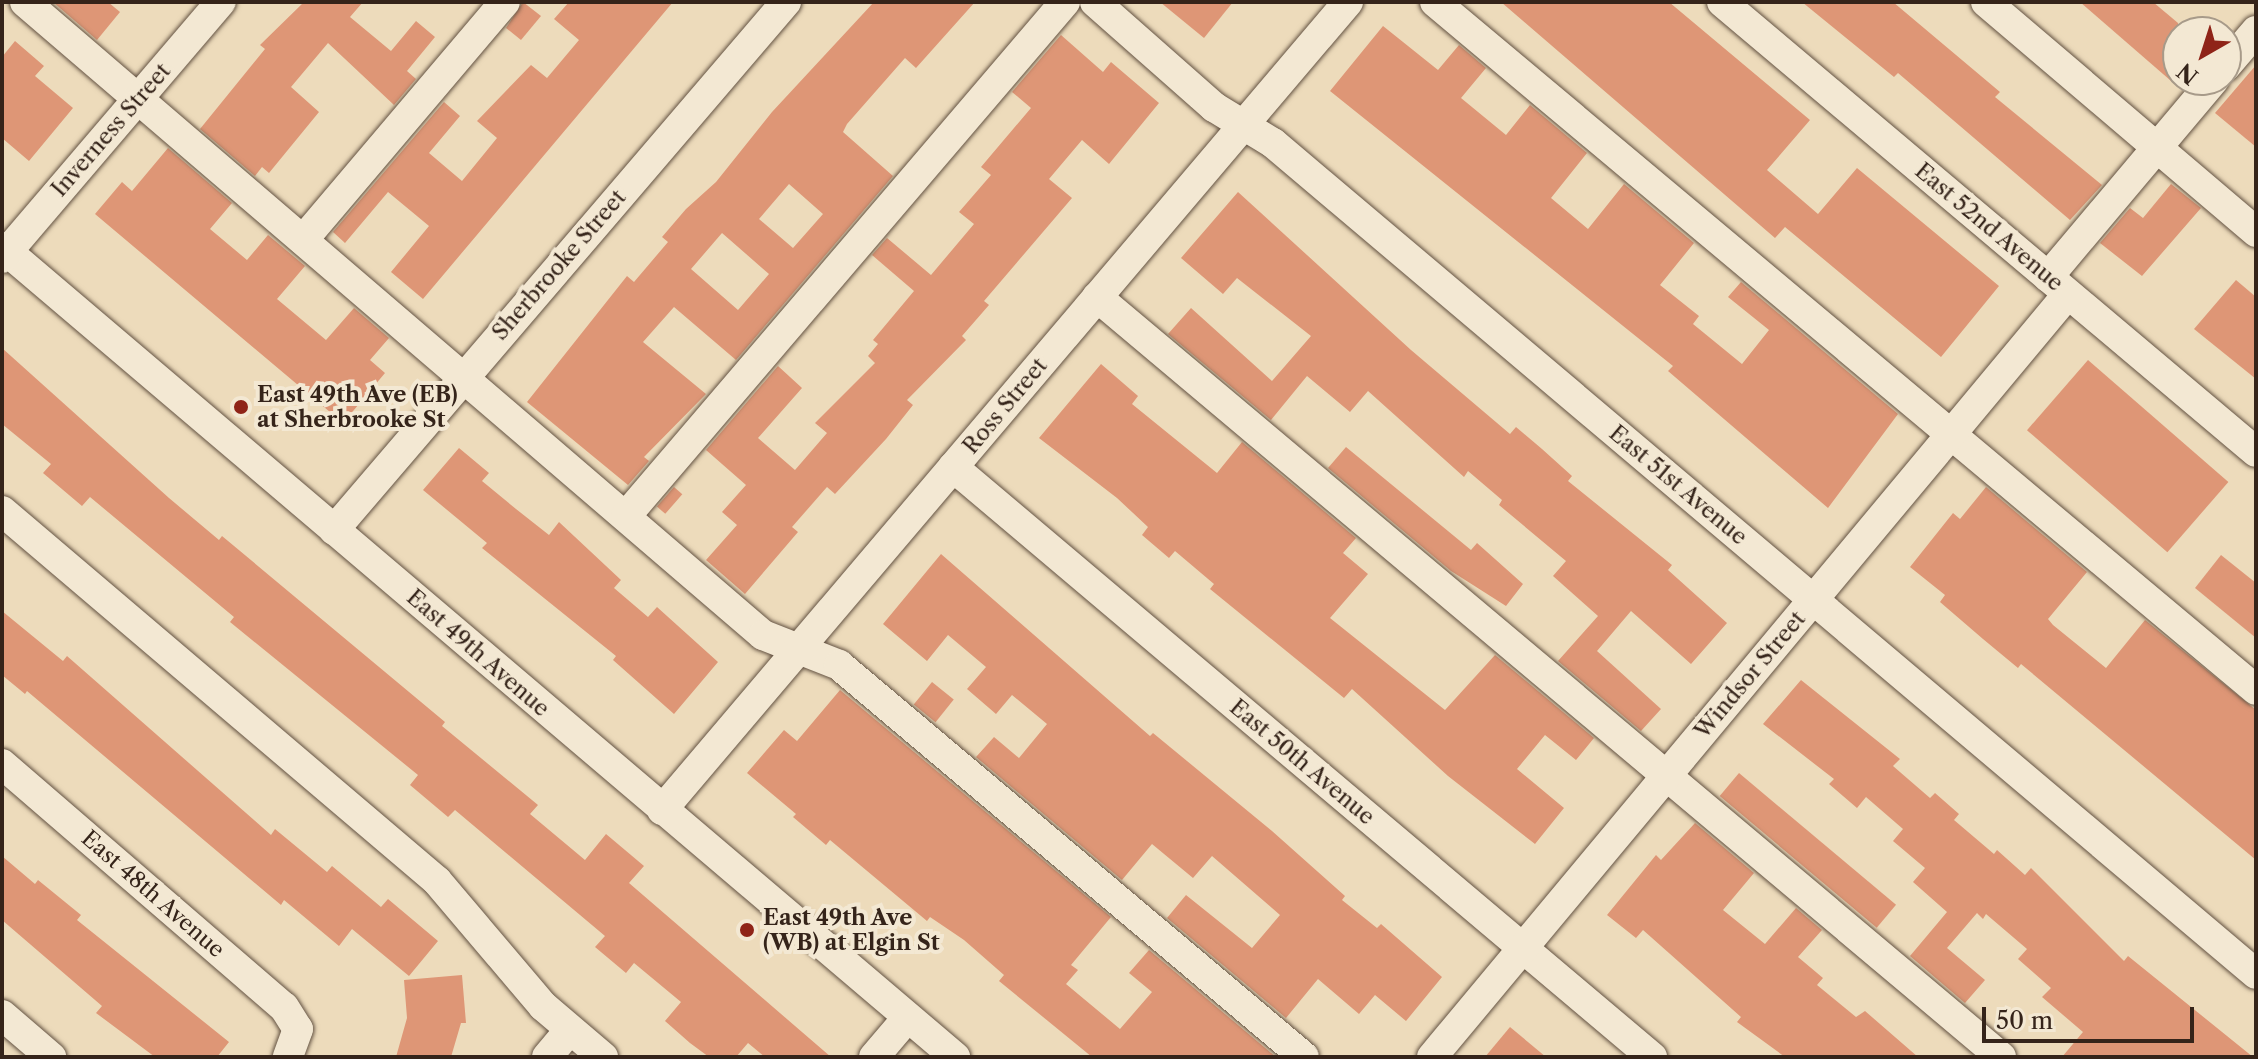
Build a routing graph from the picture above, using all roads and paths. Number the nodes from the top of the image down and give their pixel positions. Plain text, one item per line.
1 (25, 2) edge
2 (221, 2) edge
3 (505, 2) edge
4 (786, 2) edge
5 (1065, 2) edge
6 (1095, 2) edge
7 (1348, 2) edge
8 (1435, 2) edge
9 (1722, 2) edge
10 (1986, 2) edge
11 (2256, 31) edge
12 (2242, 47) edge
13 (2201, 96) edge
14 (138, 100) junction
15 (1243, 126) junction
16 (2157, 148) junction
17 (2256, 232) edge
18 (303, 240) junction
19 (4, 252) edge
20 (2058, 286) junction
21 (1097, 297) junction
22 (462, 376) junction
23 (1952, 434) junction
24 (2256, 452) edge
25 (953, 467) junction
26 (2, 511) edge
27 (626, 516) junction
28 (334, 530) junction
29 (1813, 600) junction
30 (799, 650) junction
31 (2256, 690) edge
32 (2, 764) edge
33 (1666, 776) junction
34 (662, 810) junction
35 (1522, 949) junction
36 (2256, 974) edge
37 (2, 1015) edge
38 (908, 1017) junction
39 (570, 1030) junction
40 (293, 1043) edge
41 (51, 1057) edge
42 (547, 1057) edge
43 (603, 1057) edge
44 (874, 1057) edge
45 (955, 1057) edge
46 (1304, 1057) edge
47 (1432, 1057) edge
48 (1652, 1057) edge
49 (2001, 1057) edge

1 - 14 street
2 - 14 street, Inverness Street
3 - 18 street
4 - 22 street, Sherbrooke Street
5 - 27 street
6 - 15 street, East 51st Avenue
7 - 15 street, Ross Street
8 - 23 street
9 - 20 street, East 52nd Avenue
10 - 16 street
11 - 12 street
13 - 16 street, Windsor Street
14 - 18 street
14 - 19 street, Inverness Street
15 - 21 street, Ross Street
15 - 29 street, East 51st Avenue
16 - 17 street
16 - 20 street, Windsor Street
18 - 22 street
19 - 28 street, East 49th Avenue
20 - 23 street, Windsor Street
20 - 24 street, East 52nd Avenue
21 - 25 street, Ross Street
21 - 33 street
22 - 27 street
22 - 28 street, Sherbrooke Street
23 - 29 street, Windsor Street
23 - 31 street
25 - 30 street, Ross Street
25 - 35 street, East 50th Avenue
26 - 39 street
27 - 30 street
28 - 34 street, East 49th Avenue
29 - 33 street, Windsor Street
29 - 36 street, East 51st Avenue
30 - 34 street, Ross Street
30 - 46 street
32 - 40 street, East 48th Avenue
33 - 35 street, Windsor Street
33 - 49 street
34 - 38 street, East 49th Avenue
35 - 47 street, Windsor Street
35 - 48 street, East 50th Avenue
37 - 41 street
38 - 44 street
38 - 45 street, East 49th Avenue
39 - 42 street
39 - 43 street

